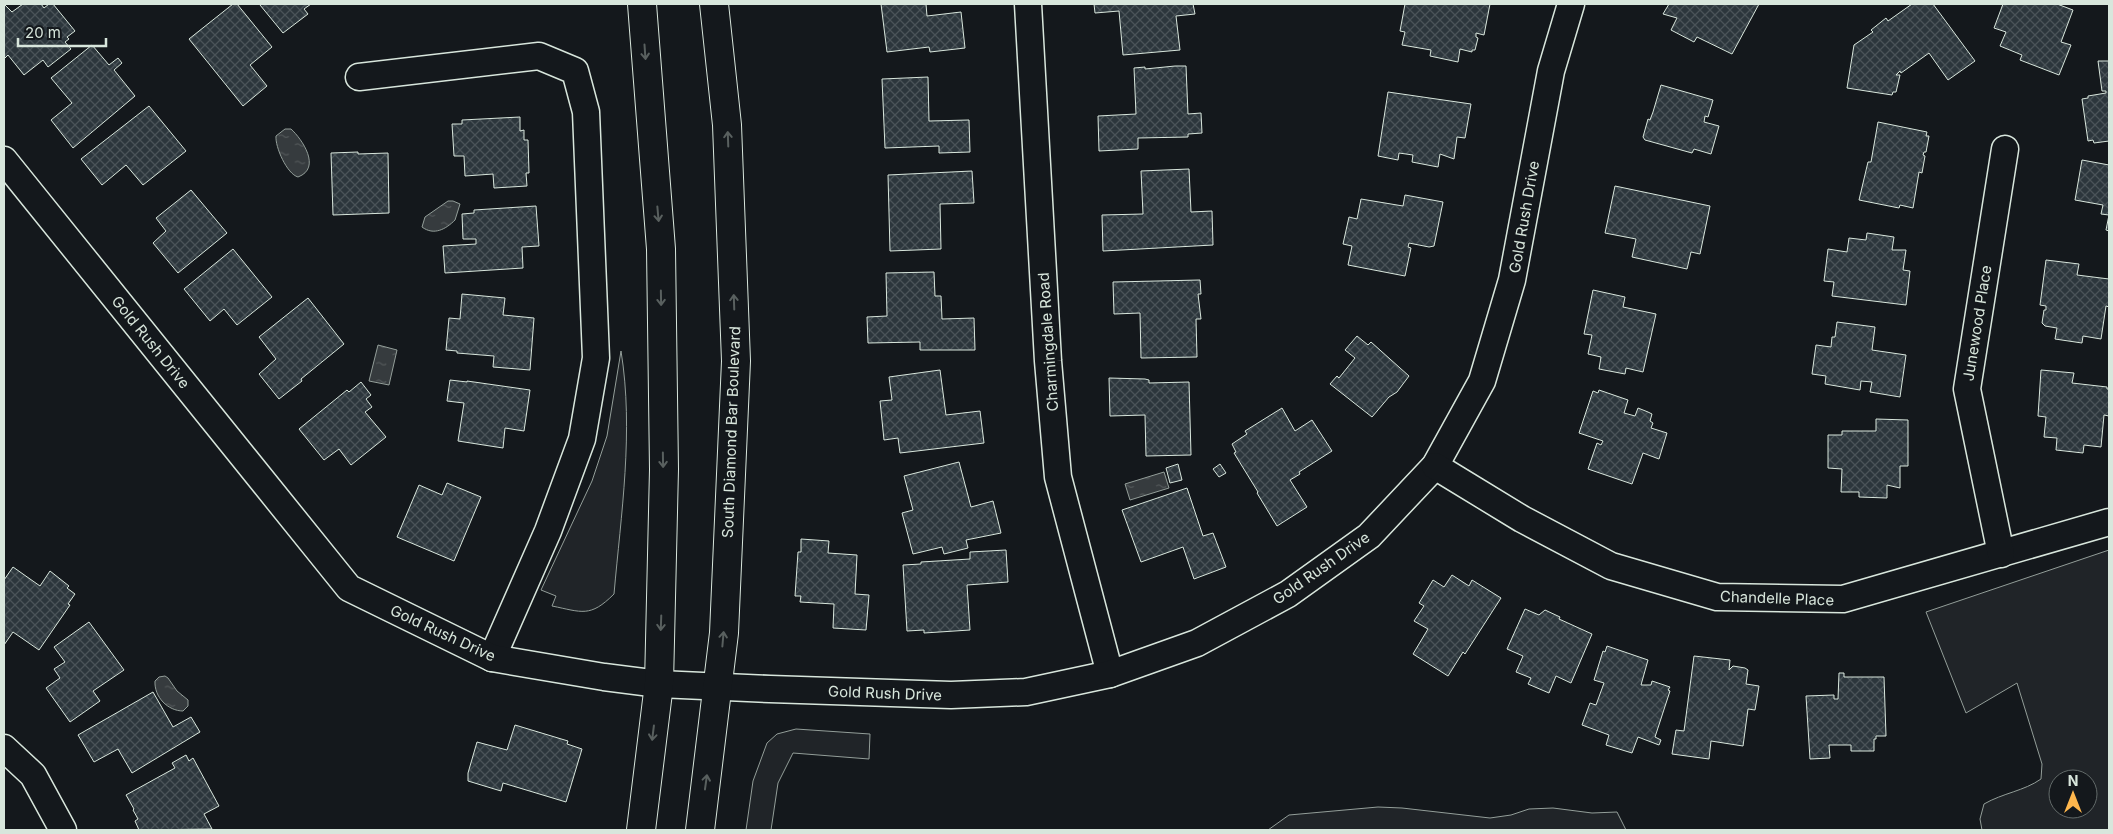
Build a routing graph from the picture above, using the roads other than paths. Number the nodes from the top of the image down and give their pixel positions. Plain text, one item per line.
1 (642, 4) edge
2 (714, 4) edge
3 (1028, 4) edge
4 (1571, 4) edge
5 (359, 78) dead end
6 (2004, 149) dead end
7 (4, 160) edge
8 (1435, 466) junction
9 (2109, 522) edge
10 (2001, 554) junction
11 (492, 658) junction
12 (1110, 674) junction
13 (659, 684) junction
14 (718, 688) junction
15 (4, 748) edge
16 (63, 830) edge
17 (641, 830) edge
18 (700, 830) edge

1 -> 13 main road
14 -> 2 main road, South Diamond Bar Boulevard
3 - 12 street, Charmingdale Road
4 - 8 street, Gold Rush Drive
5 - 11 street
6 - 10 street, Junewood Place
7 - 11 street, Gold Rush Drive
8 - 10 street, Chandelle Place
8 - 12 street, Gold Rush Drive
9 - 10 street, Chandelle Place
11 - 13 street, Gold Rush Drive
12 - 14 street, Gold Rush Drive
13 - 14 street, Gold Rush Drive
13 -> 17 main road
18 -> 14 main road, South Diamond Bar Boulevard
15 - 16 street

